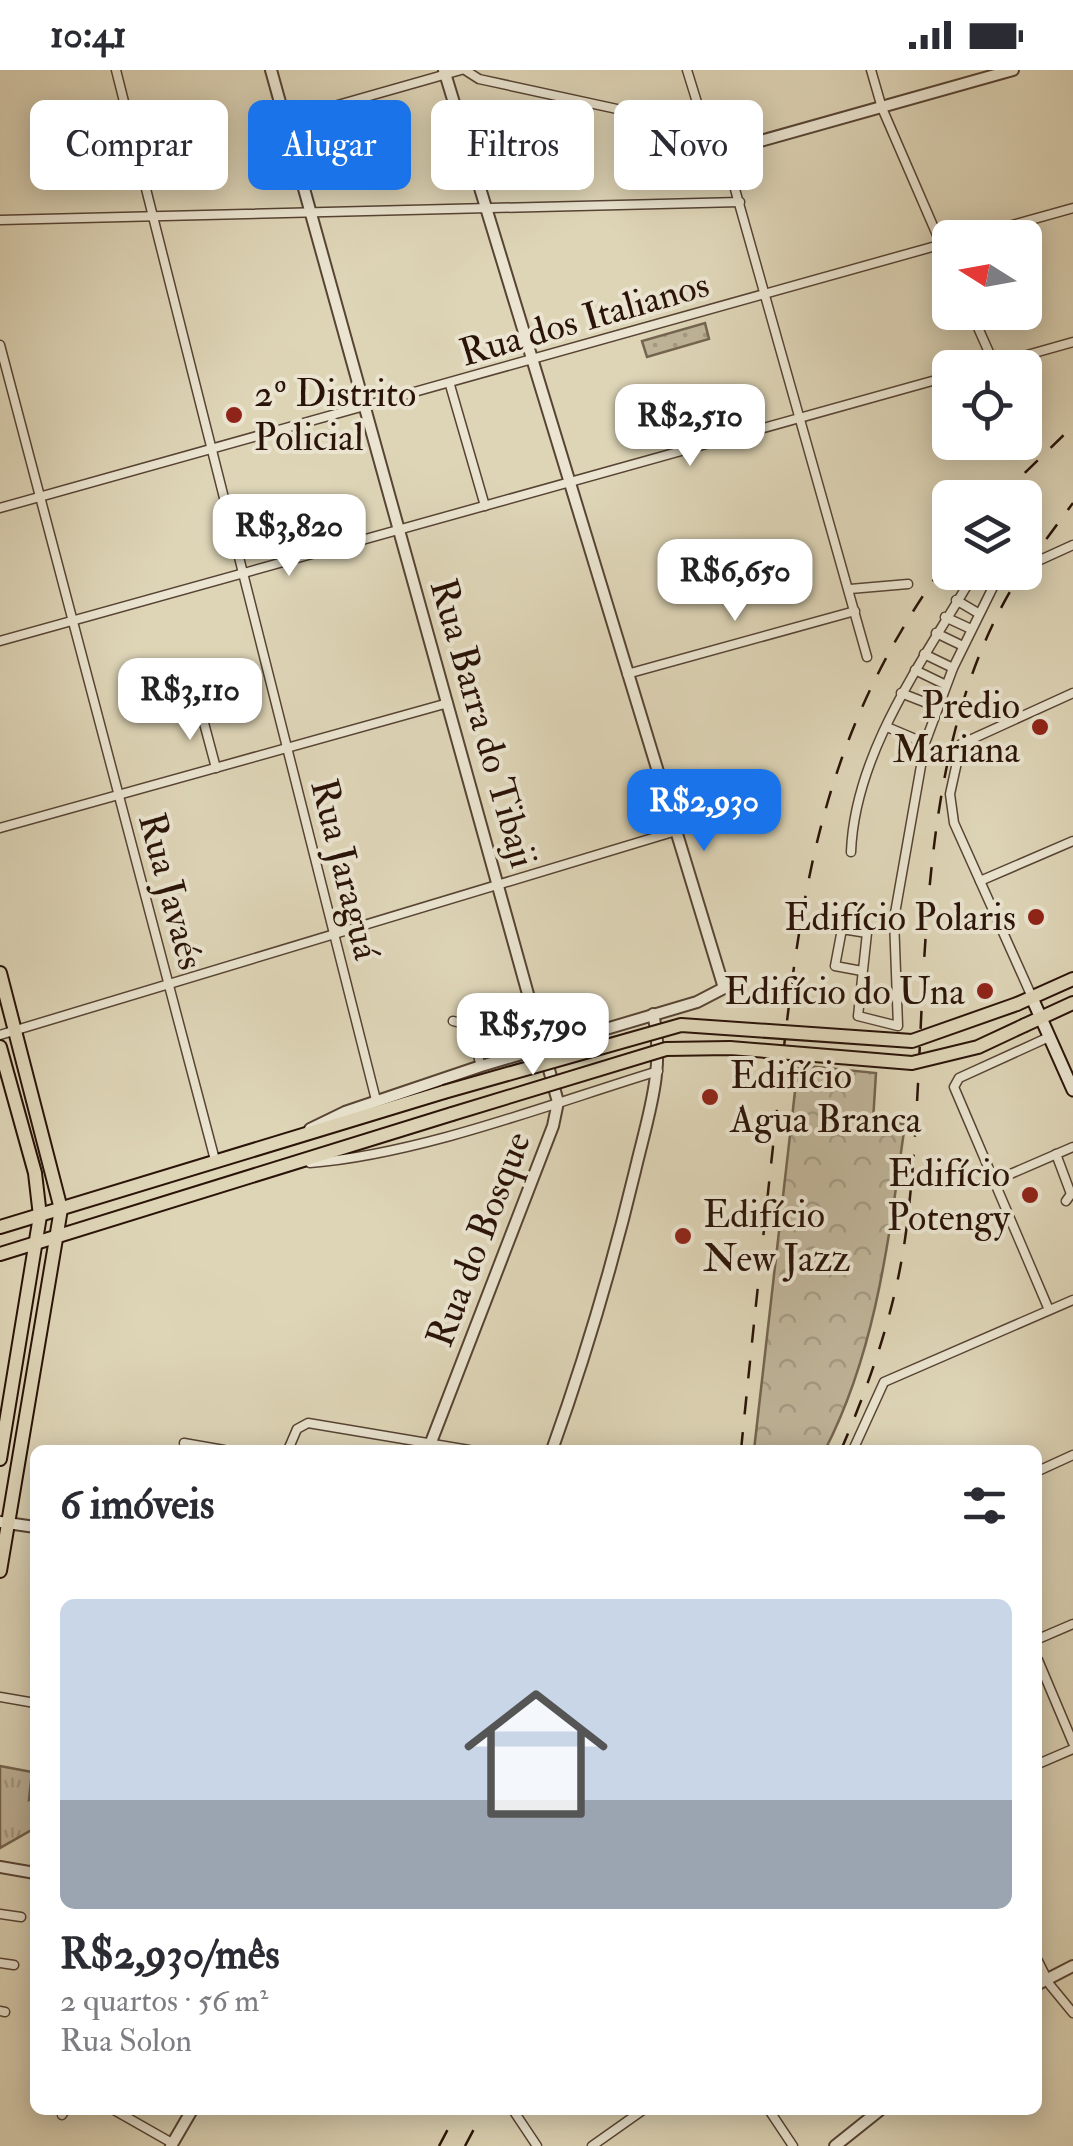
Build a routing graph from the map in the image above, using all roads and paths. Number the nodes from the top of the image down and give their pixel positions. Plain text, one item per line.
1 (116, 70) edge
2 (271, 70) edge
3 (463, 70) edge
4 (687, 70) edge
5 (871, 70) edge
6 (1013, 70) edge
7 (445, 72) edge
8 (279, 100) edge
9 (352, 100) edge
10 (696, 100) edge
11 (614, 106) edge
12 (882, 108) junction
13 (763, 140) edge
14 (304, 190) edge
15 (737, 190) edge
16 (740, 202) junction
17 (1073, 208) edge
18 (485, 212) junction
19 (310, 214) junction
20 (154, 217) junction
21 (0, 220) edge
22 (935, 220) edge
23 (1030, 220) edge
24 (932, 248) edge
25 (766, 296) junction
26 (1073, 342) edge
27 (0, 345) edge
28 (1042, 352) edge
29 (531, 360) junction
30 (932, 381) edge
31 (450, 384) junction
32 (363, 408) junction
33 (802, 418) junction
34 (213, 450) junction
35 (569, 483) junction
36 (40, 496) junction
37 (485, 506) junction
38 (0, 508) edge
39 (398, 530) junction
40 (1072, 547) edge
41 (1042, 559) edge
42 (243, 573) junction
43 (908, 584) dead end
44 (850, 590) junction
45 (963, 590) edge
46 (983, 590) edge
47 (990, 590) edge
48 (988, 593) junction
49 (956, 600) junction
50 (855, 611) junction
51 (978, 613) junction
52 (945, 617) junction
53 (73, 622) junction
54 (971, 629) junction
55 (936, 633) junction
56 (0, 642) edge
57 (963, 646) junction
58 (924, 654) junction
59 (867, 656) dead end
60 (953, 668) junction
61 (915, 670) junction
62 (627, 674) junction
63 (946, 685) junction
64 (902, 693) junction
65 (1073, 693) edge
66 (448, 703) junction
67 (937, 707) junction
68 (200, 708) dead end
69 (887, 726) junction
70 (925, 742) junction
71 (287, 748) junction
72 (216, 768) junction
73 (118, 795) junction
74 (0, 828) edge
75 (676, 831) junction
76 (1073, 841) edge
77 (852, 852) dead end
78 (980, 882) junction
79 (498, 884) junction
80 (334, 934) junction
81 (862, 971) junction
82 (0, 974) edge
83 (1073, 979) edge
84 (168, 984) junction
85 (1032, 998) junction
86 (1073, 1004) edge
87 (653, 1014) junction
88 (1040, 1018) junction
89 (453, 1021) dead end
90 (16, 1030) junction
91 (0, 1034) edge
92 (1049, 1037) junction
93 (544, 1046) junction
94 (0, 1047) edge
95 (481, 1066) junction
96 (658, 1071) junction
97 (1073, 1090) edge
98 (376, 1100) junction
99 (558, 1102) junction
100 (306, 1133) junction
101 (1073, 1147) edge
102 (1056, 1154) junction
103 (215, 1160) junction
104 (298, 1163) junction
105 (992, 1182) junction
106 (1066, 1201) dead end
107 (61, 1209) junction
108 (40, 1216) junction
109 (0, 1227) edge
110 (55, 1237) junction
111 (36, 1243) junction
112 (0, 1254) edge
113 (1073, 1300) edge
114 (1048, 1310) junction
115 (184, 1443) dead end
116 (195, 1445) edge
117 (290, 1445) edge
118 (419, 1445) edge
119 (430, 1445) edge
120 (554, 1445) edge
121 (855, 1445) edge
122 (1073, 1455) edge
123 (0, 1459) edge
124 (1042, 1469) edge
125 (4, 1522) edge
126 (30, 1526) edge
127 (0, 1571) edge
128 (1073, 1624) edge
129 (1042, 1637) edge
130 (1042, 1670) edge
131 (0, 1697) edge
132 (30, 1702) edge
133 (1073, 1746) edge
134 (1042, 1762) edge
135 (0, 1868) edge
136 (30, 1872) edge
137 (0, 1914) edge
138 (21, 1918) dead end
139 (0, 1963) edge
140 (14, 1965) dead end
141 (1073, 1966) edge
142 (1042, 1982) edge
143 (1073, 2013) edge
144 (123, 2115) edge
145 (189, 2115) edge
146 (516, 2115) edge
147 (636, 2115) edge
148 (772, 2115) edge
149 (874, 2115) edge
150 (172, 2144) edge
151 (537, 2146) edge
152 (592, 2146) edge
153 (793, 2146) edge
154 (835, 2146) edge

1 - 20 street, Rua Jaraguá
2 - 8 street, Rua Barra do Tibaji
3 - 7 street
3 - 11 street
4 - 10 street
5 - 12 street
6 - 12 street
7 - 9 street
7 - 18 street
12 - 13 street
12 - 22 street
14 - 19 street, Rua Barra do Tibaji
15 - 16 street
16 - 18 street
16 - 25 street
17 - 23 street
18 - 19 street
18 - 29 street
19 - 20 street
19 - 32 street, Rua Barra do Tibaji
20 - 21 street
20 - 34 street, Rua Jaraguá
24 - 25 street, Rua dos Italianos
25 - 29 street, Rua dos Italianos
25 - 33 street
26 - 28 street
27 - 36 street, Rua Javaés
29 - 31 street, Rua dos Italianos
29 - 35 street
30 - 33 street
31 - 32 street, Rua dos Italianos
31 - 37 street
32 - 34 street, Rua dos Italianos
32 - 39 street, Rua Barra do Tibaji
33 - 35 street
33 - 44 street
34 - 36 street, Rua dos Italianos
34 - 42 street, Rua Jaraguá
35 - 37 street
35 - 62 street
36 - 38 street, Rua dos Italianos
36 - 53 street, Rua Javaés
37 - 39 street
39 - 42 street
39 - 66 street, Rua Barra do Tibaji
40 - 41 street
42 - 53 street
42 - 71 street, Rua Jaraguá
43 - 44 street
44 - 50 street
45 - 49 street
46 - 48 street
47 - 48 street
48 - 51 street
49 - 51 street
49 - 52 street
50 - 59 street
50 - 62 street
51 - 54 street
52 - 54 street
52 - 55 street
53 - 56 street
53 - 73 street, Rua Javaés
54 - 57 street
55 - 57 street
55 - 58 street
57 - 60 street
58 - 60 street
58 - 61 street
60 - 63 street
61 - 63 street
61 - 64 street
62 - 75 street
63 - 67 street
64 - 67 street
64 - 69 street
65 - 78 street
66 - 71 street
66 - 79 street, Rua Barra do Tibaji
67 - 70 street
68 - 72 street
69 - 70 street
69 - 77 street
70 - 81 street
71 - 72 street
71 - 80 street, Rua Jaraguá
72 - 73 street
73 - 74 street
73 - 84 street, Rua Javaés
75 - 79 street
75 - 87 street
76 - 78 street
78 - 85 street
79 - 80 street
79 - 93 street, Rua Barra do Tibaji
80 - 84 street
80 - 98 street, Rua Jaraguá
81 - 81 street
82 - 90 main road
83 - 85 main road
84 - 90 street
84 - 103 street, Rua Javaés
85 - 88 main road
85 - 100 main road, bridge
86 - 88 main road
87 - 93 street
87 - 96 street
88 - 92 main road
88 - 104 main road, bridge
89 - 95 street
90 - 91 street
90 - 107 main road
92 - 97 main road
92 - 105 street
93 - 95 street
93 - 99 street, Rua do Bosque
94 - 108 main road
95 - 98 street
96 - 99 street
96 - 120 street
98 - 100 street
99 - 104 street
99 - 119 street, Rua do Bosque
100 - 103 main road
101 - 102 street
102 - 105 street
102 - 106 street
103 - 107 main road
104 - 110 main road
105 - 114 street
107 - 108 main road
107 - 110 main road
108 - 109 main road
108 - 111 main road
110 - 111 main road
110 - 125 main road
111 - 112 main road
111 - 123 main road
113 - 114 street
114 - 121 street
115 - 116 street
117 - 118 street
122 - 124 street
125 - 126 street
125 - 127 main road
128 - 129 street
130 - 133 street
131 - 132 street
133 - 134 street
135 - 136 street
137 - 138 street
139 - 140 street
141 - 142 street
142 - 143 street
144 - 150 street
145 - 150 street
146 - 151 street
147 - 152 street
148 - 153 street
149 - 154 street

